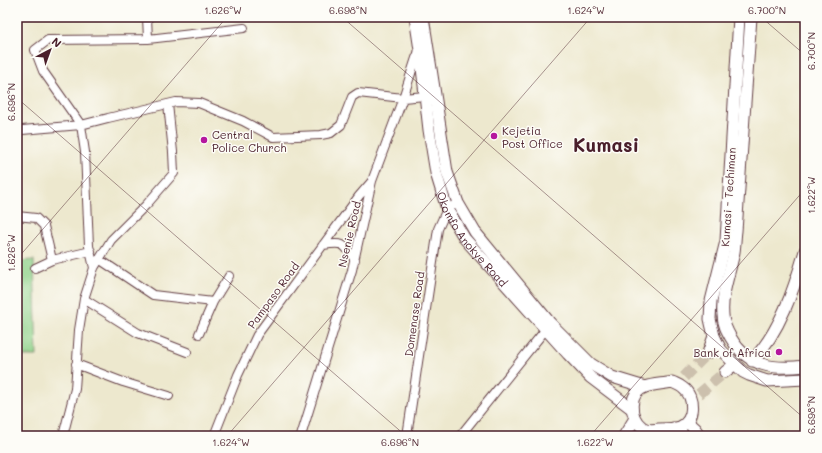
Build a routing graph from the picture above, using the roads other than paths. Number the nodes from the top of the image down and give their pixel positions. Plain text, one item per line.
1 (147, 17) edge
2 (415, 17) edge
3 (423, 17) edge
4 (740, 17) edge
5 (751, 17) edge
6 (244, 28) dead end
7 (148, 39) junction
8 (423, 45) junction
9 (425, 96) junction
10 (403, 98) junction
11 (168, 104) junction
12 (81, 125) junction
13 (17, 133) edge
14 (372, 181) junction
15 (458, 203) junction
16 (447, 209) junction
17 (17, 216) edge
18 (324, 245) junction
19 (91, 251) junction
20 (805, 251) edge
21 (98, 259) junction
22 (52, 260) junction
23 (355, 260) junction
24 (35, 268) dead end
25 (94, 268) junction
26 (229, 276) dead end
27 (84, 299) junction
28 (213, 302) junction
29 (546, 329) junction
30 (199, 334) dead end
31 (714, 336) junction
32 (187, 352) dead end
33 (708, 353) tunnel mouth
34 (752, 361) junction
35 (76, 364) junction
36 (735, 364) junction
37 (805, 366) edge
38 (725, 372) tunnel mouth
39 (684, 377) tunnel mouth
40 (805, 379) edge
41 (672, 382) junction
42 (644, 387) junction
43 (169, 396) dead end
44 (631, 408) junction
45 (634, 420) junction
46 (686, 422) junction
47 (673, 428) junction
48 (645, 433) edge
49 (63, 436) edge
50 (214, 436) edge
51 (301, 436) edge
52 (407, 436) edge
53 (460, 436) edge
54 (624, 436) edge
55 (684, 436) edge
56 (700, 436) edge

1 - 7 street
2 - 8 main road, Okomfo Anokye Road
3 - 8 main road, Okomfo Anokye Road
4 - 31 main road, Kumasi - Techiman
5 - 34 main road
6 - 7 street
7 - 12 street
8 - 9 main road, Okomfo Anokye Road
8 - 10 street, Nsenie Road
8 - 15 main road, Okomfo Anokye Road
9 - 10 street
9 - 16 main road, Okomfo Anokye Road
10 - 11 street
10 - 14 street, Nsenie Road
11 - 12 street
11 - 21 street
12 - 13 street
12 - 19 street
14 - 18 street, Pampaso Road
14 - 23 street, Nsenie Road
15 - 16 street
15 - 42 main road, Okomfo Anokye Road
16 - 29 main road, Okomfo Anokye Road
16 - 52 street, Domenase Road
17 - 22 street
18 - 23 street
18 - 50 street, Pampaso Road
19 - 22 street
19 - 25 street
20 - 34 main road
21 - 25 street
21 - 28 street
22 - 24 street
23 - 51 street, Nsenie Road
25 - 27 street
26 - 28 street
27 - 32 street
27 - 35 street
28 - 30 street
29 - 44 main road, Okomfo Anokye Road
29 - 53 street
31 - 33 main road
31 - 36 main road, Kumasi - Techiman
34 - 37 main road
35 - 43 street
35 - 49 street
36 - 38 main road
36 - 40 main road, Kumasi - Techiman
39 - 41 main road
41 - 42 main road
41 - 46 main road
42 - 44 main road
44 - 45 main road
45 - 48 main road
45 - 54 main road
46 - 47 main road
46 - 56 main road
47 - 48 main road
47 - 55 main road

